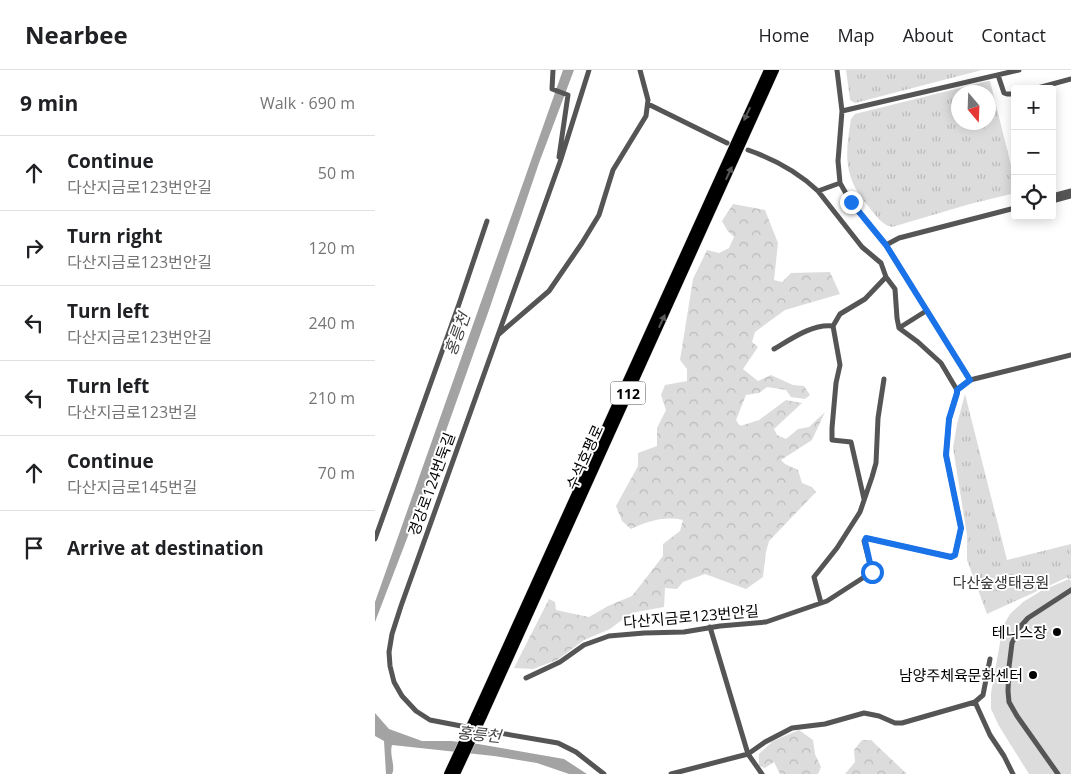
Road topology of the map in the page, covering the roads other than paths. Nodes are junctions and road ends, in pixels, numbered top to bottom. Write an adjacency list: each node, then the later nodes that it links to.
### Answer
1 (553, 70): 16 (street)
2 (589, 70): 16 (street, 경강로124번둑길)
3 (640, 70): 12 (street)
4 (768, 70): 44 (highway, 수석호평로 / 112, one-way to 44)
5 (775, 70): 44 (highway, 수석호평로 / 112, one-way to 5)
6 (837, 70): 13 (street)
7 (1019, 70): 8 (street)
8 (999, 75): 11 (street); 13 (street)
9 (1071, 79): 10 (street)
10 (1049, 85)
11 (1011, 94)
12 (648, 104): 14 (street); 30 (street)
13 (842, 111): 17 (street)
14 (727, 143)
15 (748, 150): 18 (street)
16 (560, 162): 30 (street, 경강로124번둑길)
17 (840, 183): 18 (street); 25 (street)
18 (818, 191): 26 (street)
19 (1071, 191): 20 (street)
20 (1056, 195)
21 (1071, 196): 22 (street)
22 (1056, 200)
23 (1011, 209): 25 (street)
24 (487, 221): 37 (street)
25 (886, 245): 27 (street)
26 (886, 277): 28 (street); 29 (street)
27 (926, 311): 29 (street); 34 (street)
28 (833, 326): 31 (street); 36 (street)
29 (899, 328): 35 (street)
30 (498, 335): 48 (street, 경강로124번둑길)
31 (774, 349)
32 (1071, 355): 34 (street)
33 (884, 379): 36 (street)
34 (970, 380): 35 (street)
35 (957, 390): 39 (street, 다산지금로123번안길)
36 (864, 499): 39 (street)
37 (375, 539)
38 (1071, 590): 52 (street)
39 (821, 603): 40 (street, 다산지금로123번안길)
40 (710, 627): 42 (street, 다산지금로123번안길); 45 (street)
41 (989, 659): 43 (street)
42 (526, 678)
43 (975, 702): 45 (street); 51 (street)
44 (479, 716): 46 (highway, 수석호평로 / 112, bridge); 47 (highway, 수석호평로 / 112, bridge)
45 (748, 754): 49 (street); 50 (street)
46 (448, 774)
47 (456, 774)
48 (604, 774)
49 (671, 774)
50 (762, 774)
51 (1013, 774)
52 (1058, 774)

